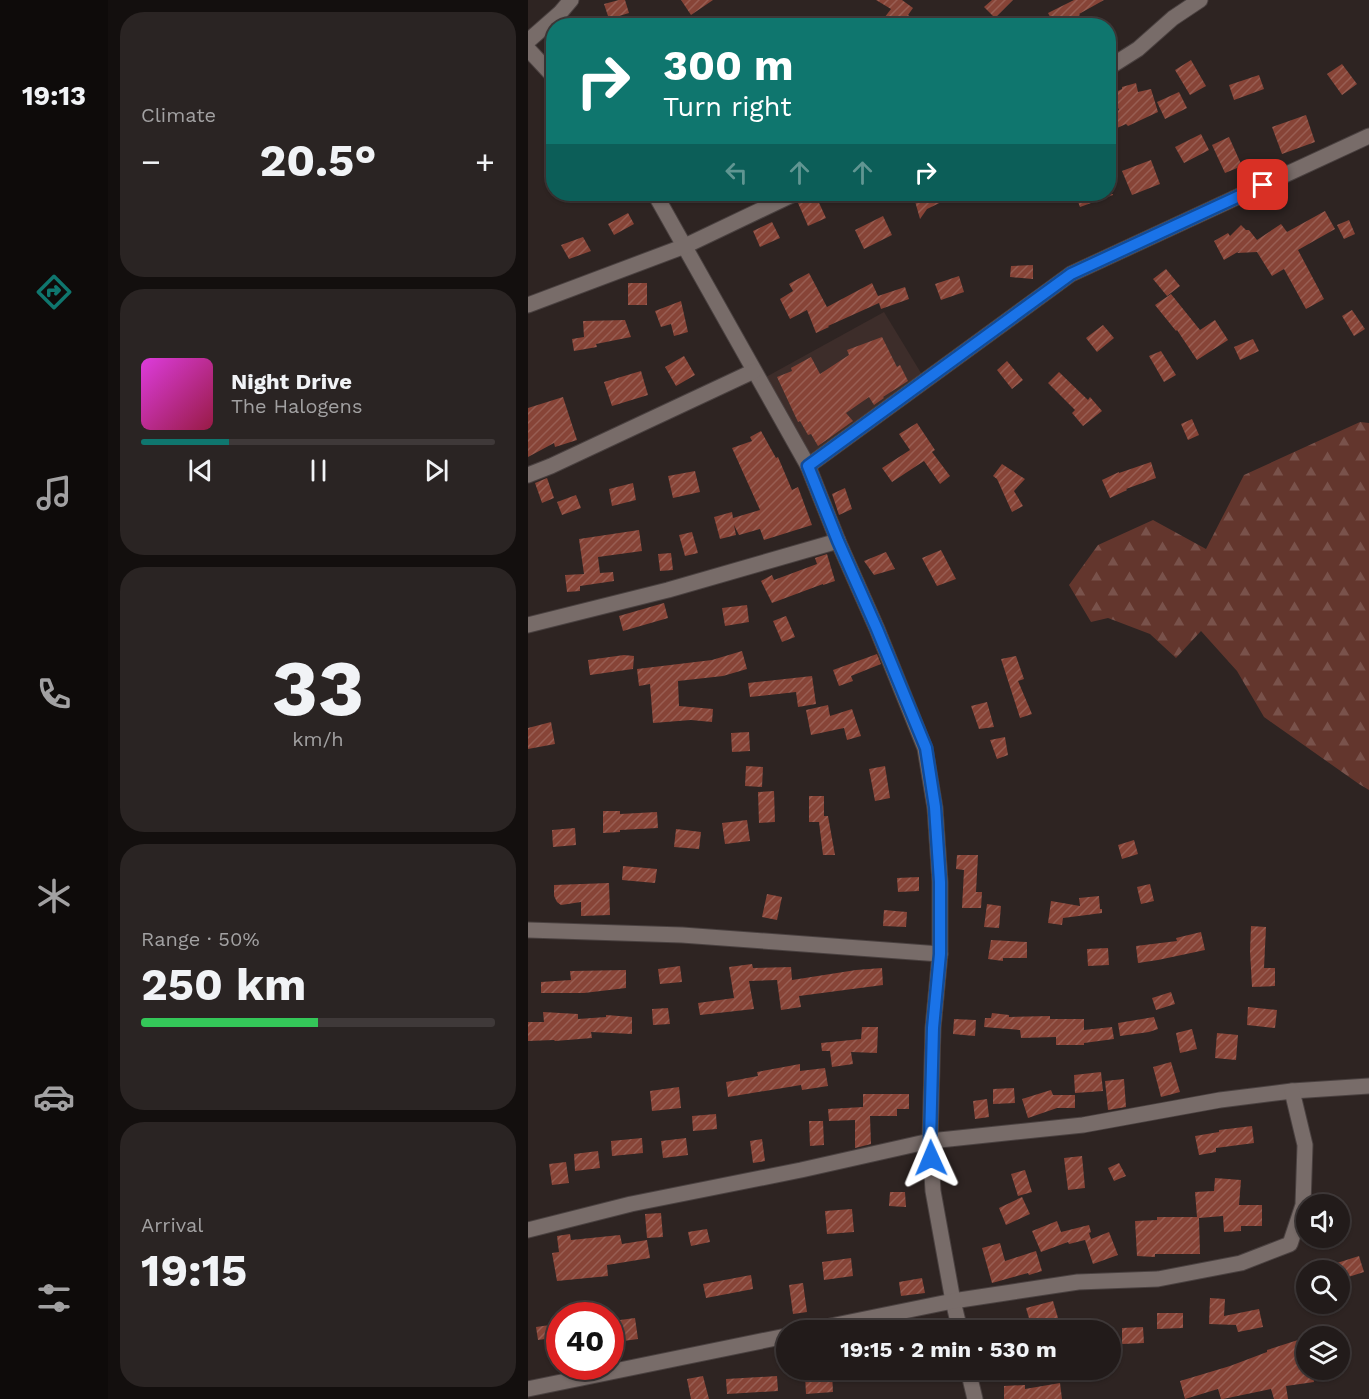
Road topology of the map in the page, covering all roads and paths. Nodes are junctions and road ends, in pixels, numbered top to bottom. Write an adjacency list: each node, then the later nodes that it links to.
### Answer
1 (571, 0): 3 (street)
2 (1200, 0): 7 (street)
3 (554, 18)
4 (546, 25): 5 (street)
5 (528, 41)
6 (528, 49): 8 (street)
7 (1116, 63)
8 (546, 68)
9 (1369, 135): 15 (street)
10 (659, 201): 12 (street)
11 (779, 201): 12 (street)
12 (685, 246): 13 (street); 14 (street)
13 (528, 305)
14 (754, 370): 15 (street); 16 (street)
15 (808, 466): 17 (street)
16 (528, 474)
17 (838, 541): 18 (street); 20 (street)
18 (528, 624)
19 (528, 930): 20 (street)
20 (940, 954): 23 (street)
21 (1369, 1086): 22 (street)
22 (1292, 1091): 23 (street); 25 (street)
23 (930, 1141): 24 (street); 25 (street)
24 (528, 1230)
25 (953, 1301): 26 (street); 27 (street)
26 (860, 1320)
27 (958, 1320)
28 (776, 1338): 30 (street)
29 (970, 1380): 31 (street)
30 (528, 1389)
31 (975, 1399)

